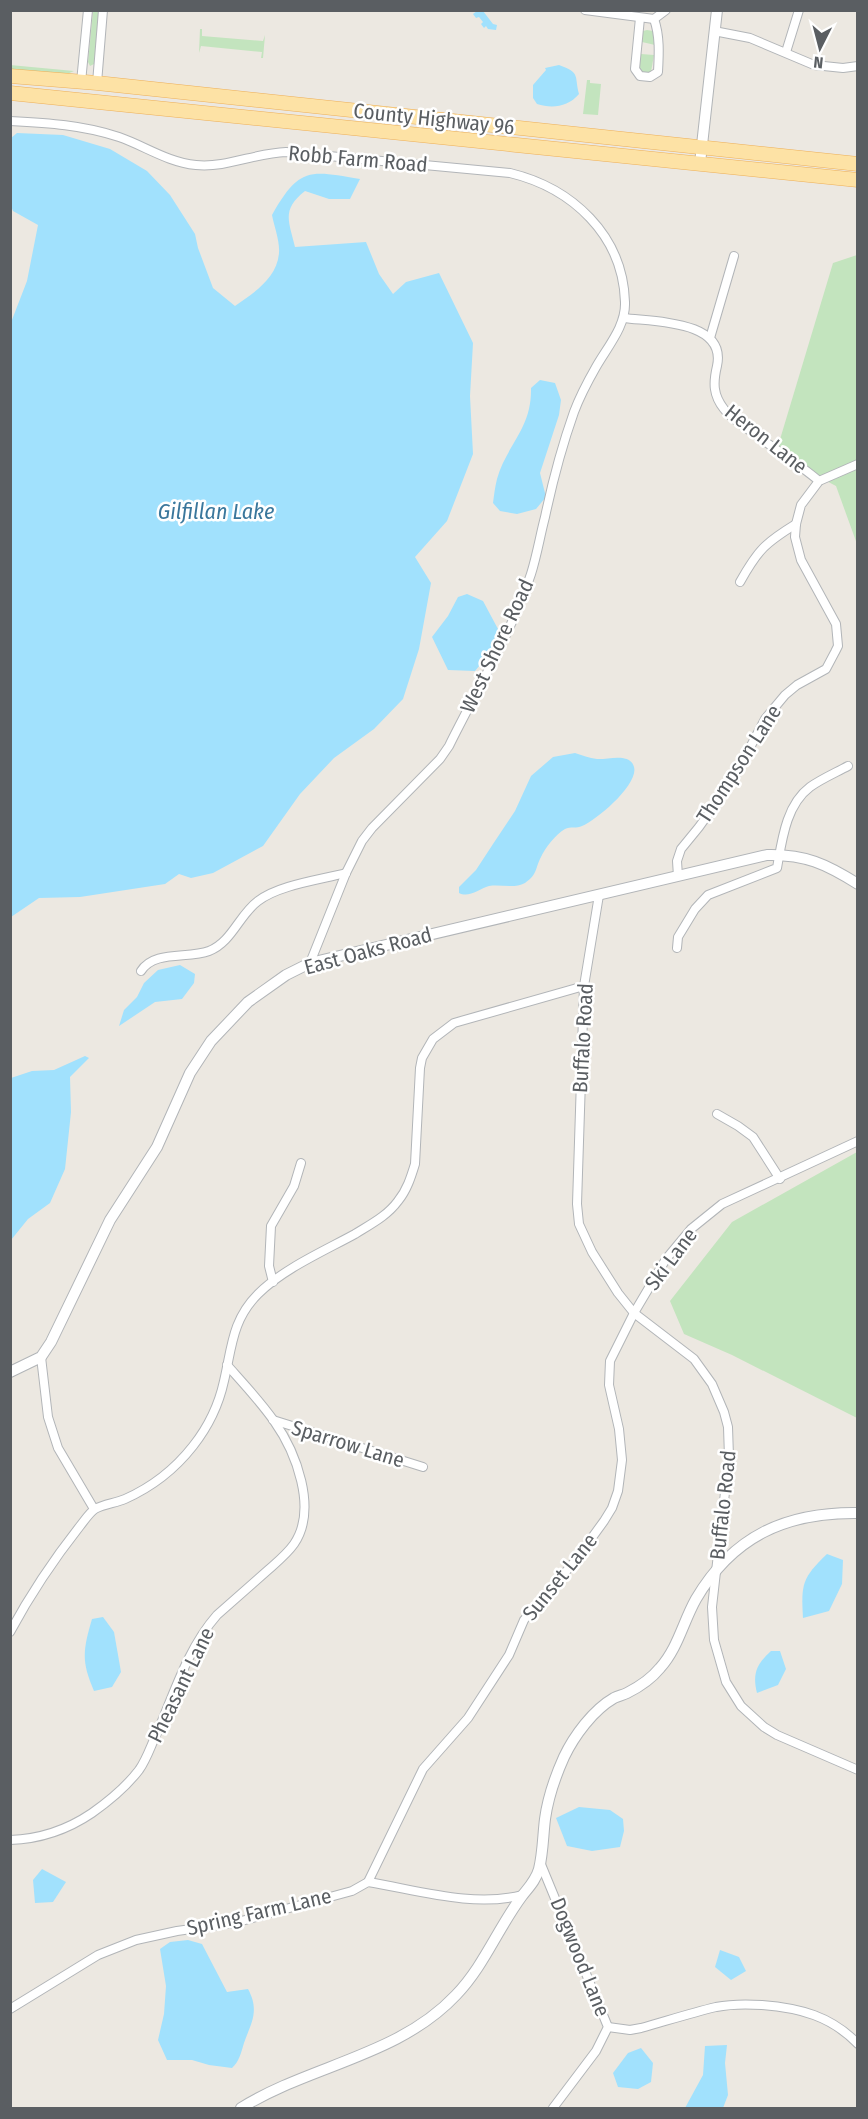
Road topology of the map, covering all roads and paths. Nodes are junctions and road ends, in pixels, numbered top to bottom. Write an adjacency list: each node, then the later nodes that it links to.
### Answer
1 (88, 10): 13 (street)
2 (103, 10): 14 (street)
3 (585, 10): 7 (street)
4 (666, 10): 8 (street)
5 (717, 10): 9 (street)
6 (799, 10): 10 (street)
7 (640, 18): 8 (street); 8 (street)
8 (654, 19)
9 (714, 32): 10 (street); 17 (street)
10 (786, 52): 11 (street)
11 (858, 66)
12 (10, 76): 13 (main road, County Highway 96)
13 (81, 82): 14 (main road, County Highway 96)
14 (98, 83): 17 (main road, County Highway 96)
15 (10, 93): 18 (main road, County Highway 96)
16 (10, 121): 22 (street, Robb Farm Road)
17 (701, 147): 18 (street); 19 (main road, County Highway 96)
18 (700, 163): 20 (main road, County Highway 96)
19 (858, 165)
20 (858, 180)
21 (734, 256): 23 (street, Heron Lane)
22 (624, 318): 23 (street); 30 (street, West Shore Road)
23 (710, 338): 25 (street, Heron Lane)
24 (858, 464): 25 (street, Thompson Lane)
25 (819, 481): 26 (street, Thompson Lane)
26 (796, 524): 27 (street); 31 (street, Thompson Lane)
27 (740, 582)
28 (848, 766): 29 (street)
29 (779, 855): 31 (street, East Oaks Road); 32 (street, East Oaks Road); 34 (street)
30 (346, 873): 35 (street, West Shore Road); 36 (street)
31 (678, 876): 33 (street, East Oaks Road)
32 (858, 884)
33 (599, 895): 35 (street, East Oaks Road); 37 (street, Buffalo Road)
34 (678, 948)
35 (310, 963): 44 (street, East Oaks Road)
36 (141, 971)
37 (584, 986): 42 (street); 43 (street, Buffalo Road)
38 (717, 1114): 41 (street)
39 (858, 1141): 41 (street, Ski Lane)
40 (301, 1163): 42 (street)
41 (780, 1179): 43 (street, Ski Lane)
42 (273, 1282): 45 (street)
43 (634, 1313): 51 (street, Buffalo Road); 56 (street, Sunset Lane)
44 (41, 1357): 46 (street); 49 (street)
45 (227, 1365): 47 (street, Pheasant Lane); 49 (street)
46 (10, 1372)
47 (273, 1420): 48 (street, Sparrow Lane); 54 (street, Pheasant Lane)
48 (423, 1467)
49 (94, 1509): 52 (street)
50 (858, 1514): 51 (street)
51 (716, 1572): 53 (street, Buffalo Road); 55 (street)
52 (10, 1632)
53 (858, 1770)
54 (10, 1840)
55 (540, 1862): 57 (street); 59 (street, Dogwood Lane)
56 (368, 1882): 57 (street); 58 (street, Spring Farm Lane)
57 (522, 1895): 61 (street)
58 (10, 2009)
59 (608, 2026): 60 (street); 62 (street, Dogwood Lane)
60 (858, 2044)
61 (242, 2109)
62 (553, 2109)

